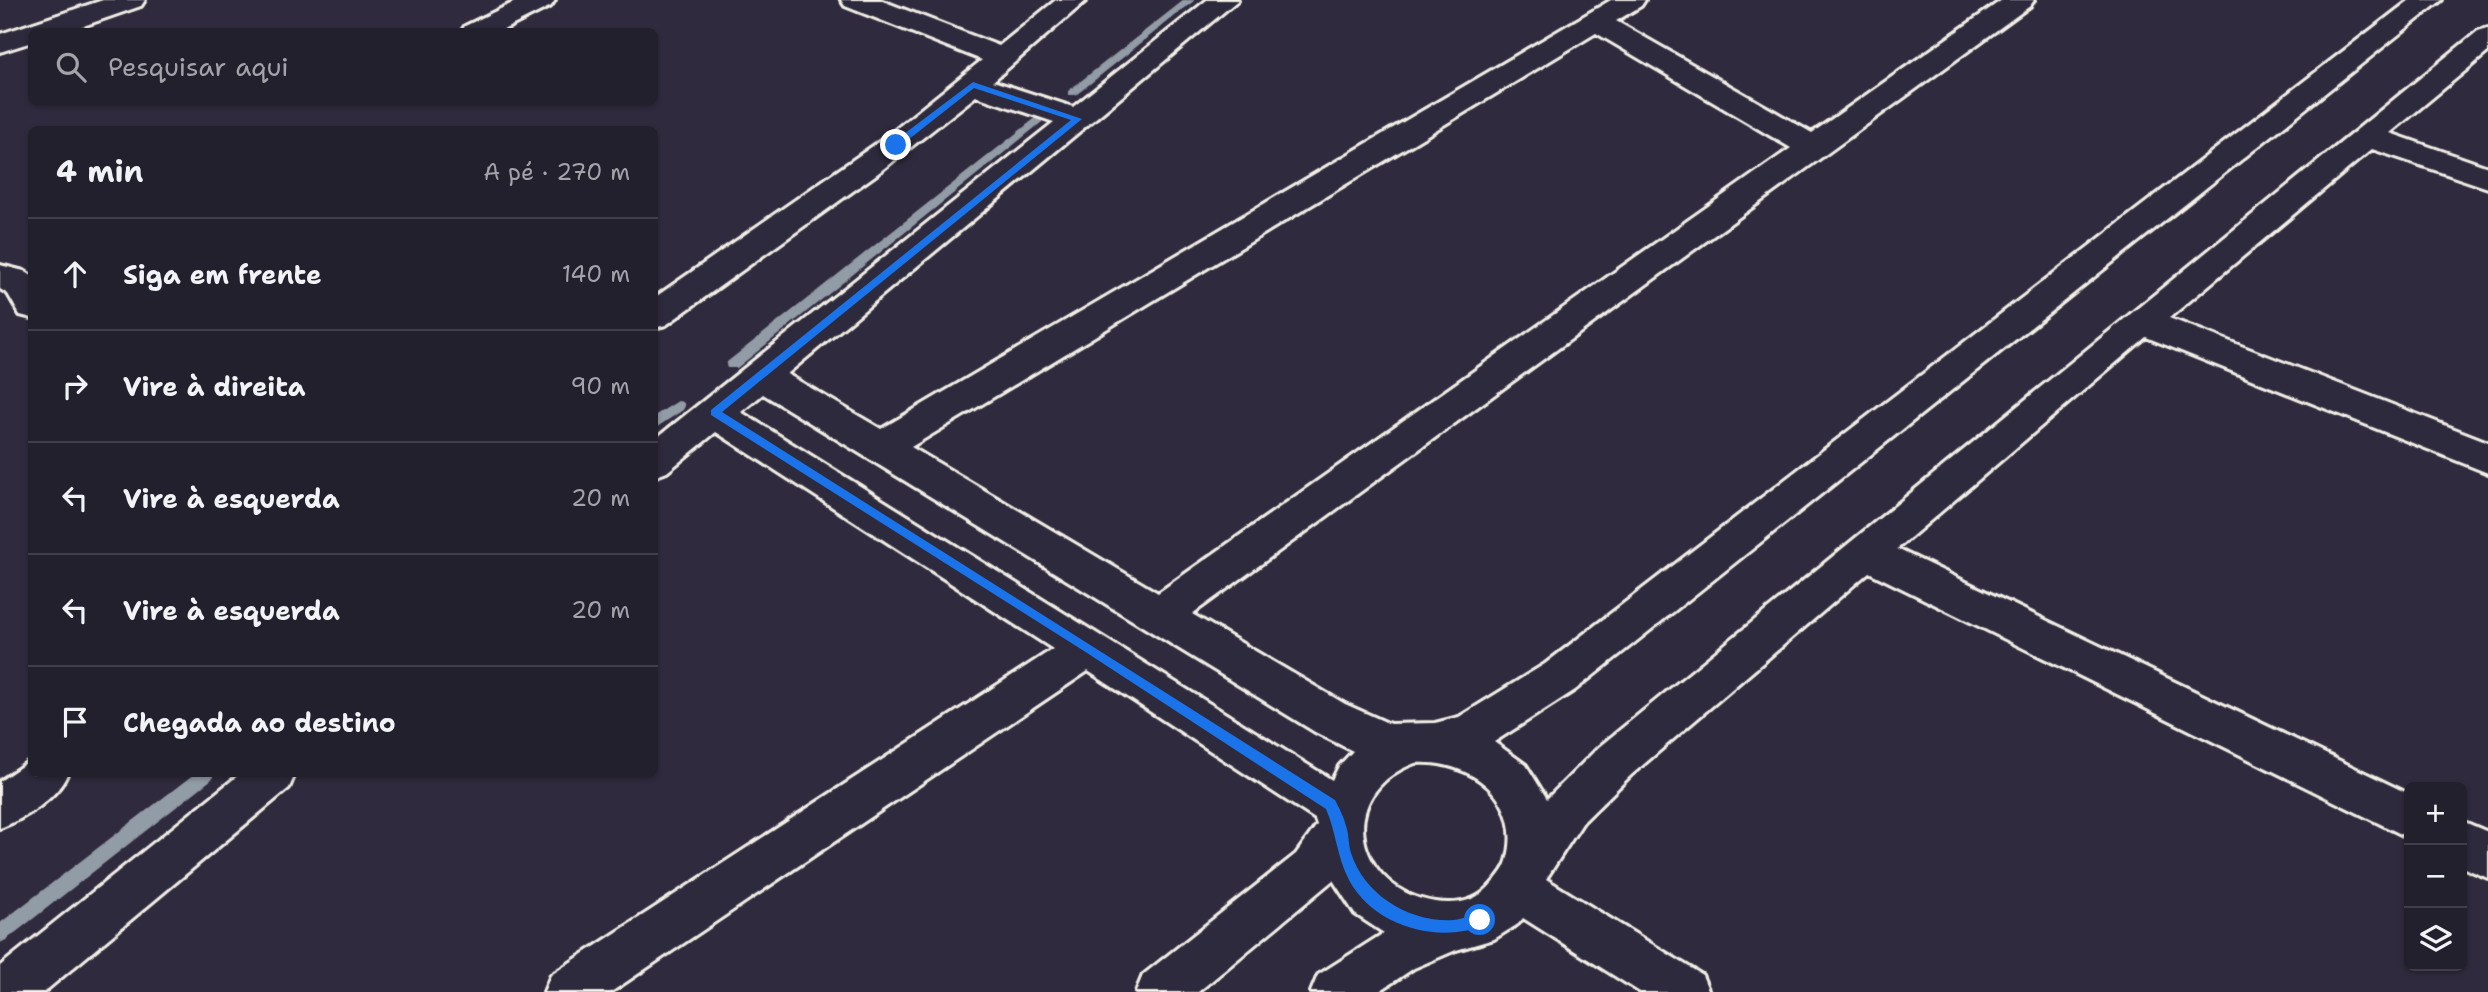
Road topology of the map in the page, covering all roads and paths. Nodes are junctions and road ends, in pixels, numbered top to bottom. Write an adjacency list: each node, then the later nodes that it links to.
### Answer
1 (131, 0): 10 (street)
2 (541, 0): 11 (street)
3 (855, 0): 15 (street)
4 (1073, 0): 15 (street)
5 (1224, 0): 17 (street)
6 (1631, 0): 9 (street)
7 (2020, 0): 19 (street)
8 (2428, 0): 33 (street)
9 (1595, 21): 19 (street); 27 (street)
10 (46, 28)
11 (483, 28)
12 (28, 34): 14 (street)
13 (2488, 37): 18 (street)
14 (0, 43)
15 (1001, 57): 16 (street)
16 (973, 85): 17 (street); 23 (street)
17 (1062, 114): 25 (street)
18 (2366, 136): 20 (street); 24 (street)
19 (1815, 148): 31 (street)
20 (2488, 177)
21 (0, 277): 22 (street)
22 (28, 298)
23 (658, 313)
24 (2142, 321): 29 (street); 30 (street)
25 (761, 375): 26 (street); 27 (street)
26 (714, 412): 28 (street); 32 (street)
27 (881, 447): 31 (street)
28 (658, 458)
29 (2488, 458)
30 (1865, 552): 37 (street); 41 (street)
31 (1160, 614): 33 (street)
32 (1088, 648): 38 (street); 44 (street)
33 (1422, 744): 38 (street); 41 (street)
34 (41, 777): 36 (street)
35 (269, 777): 43 (street)
36 (0, 807)
37 (2404, 815)
38 (1340, 826): 42 (street); 45 (street)
39 (2466, 845): 40 (street)
40 (2488, 856)
41 (1526, 874): 42 (street); 47 (street)
42 (1454, 927): 46 (street)
43 (6, 992)
44 (568, 992)
45 (1160, 992)
46 (1335, 992)
47 (1685, 992)

